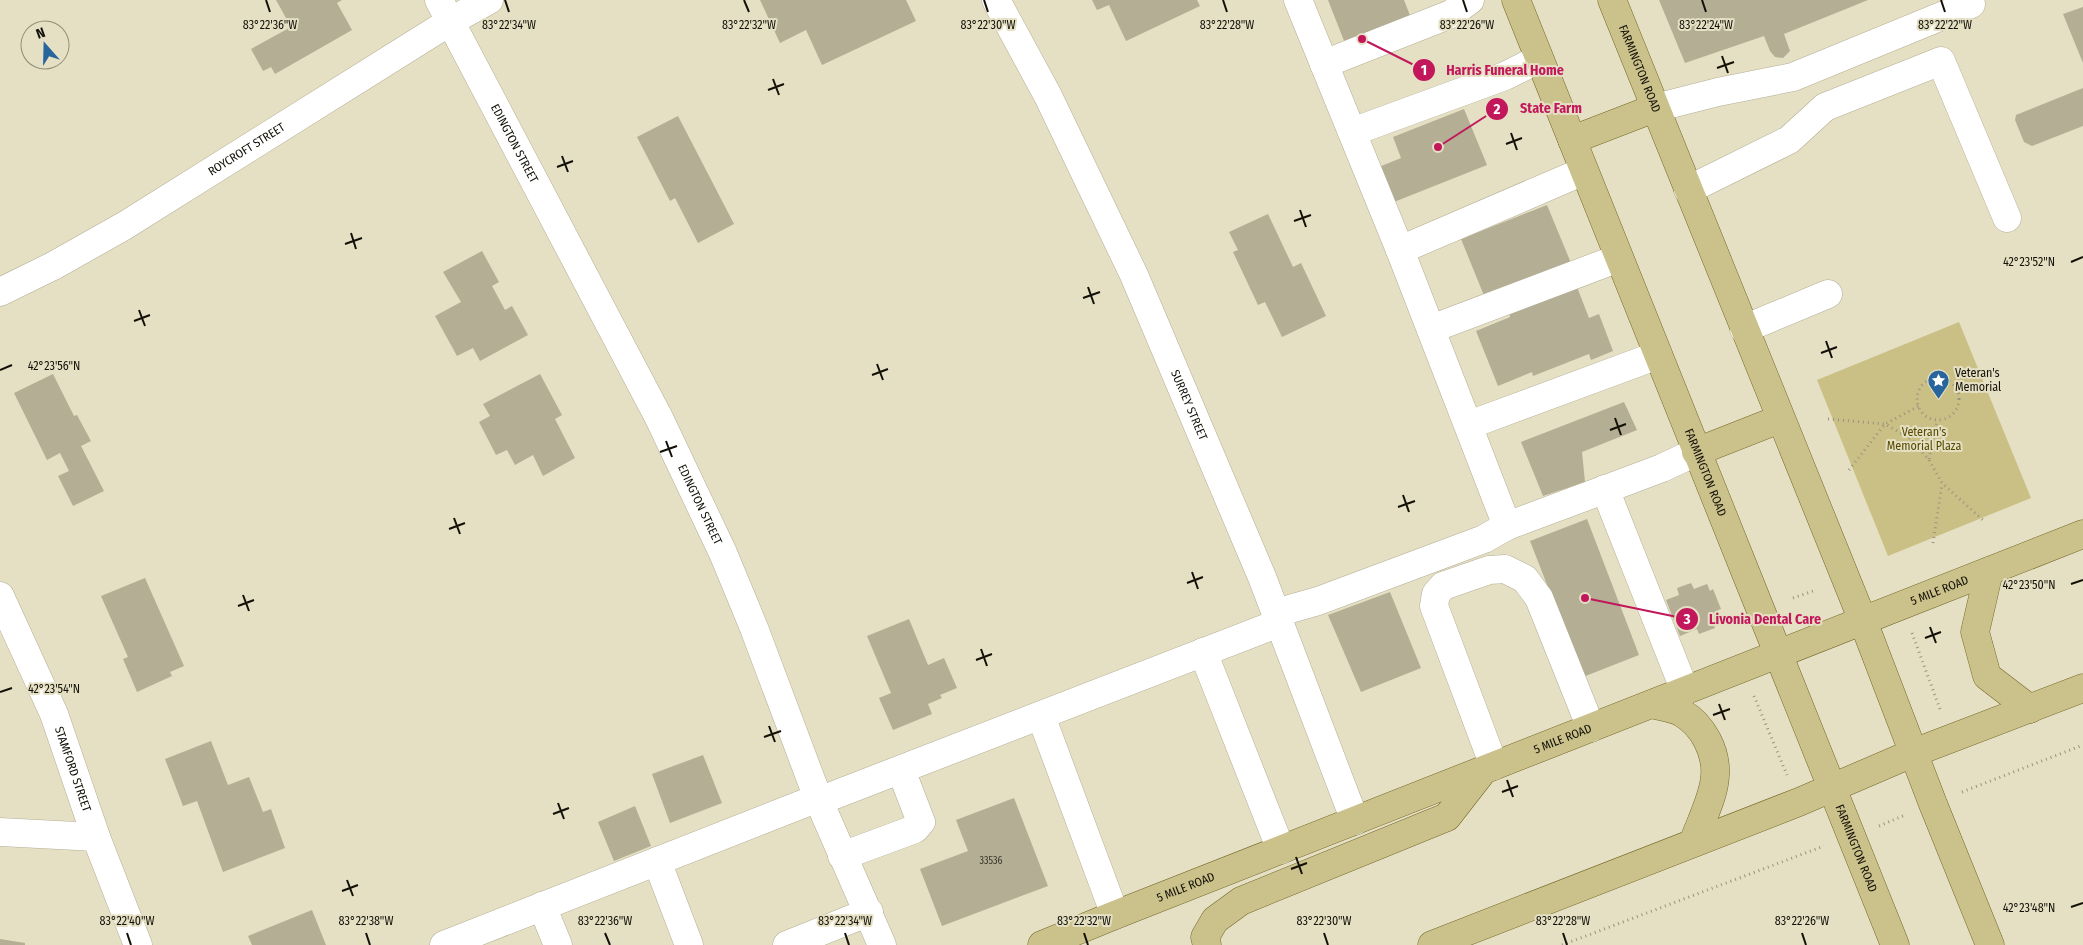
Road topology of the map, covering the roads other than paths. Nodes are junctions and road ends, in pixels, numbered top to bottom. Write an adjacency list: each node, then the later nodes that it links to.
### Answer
1 (490, 0): 8 (street, ROYCROFT STREET)
2 (996, 0): 32 (street, SURREY STREET)
3 (1298, 0): 10 (street)
4 (1470, 0): 10 (street)
5 (1516, 0): 9 (main road, FARMINGTON ROAD)
6 (1612, 0): 11 (main road, FARMINGTON ROAD)
7 (1969, 0): 11 (street)
8 (445, 10): 19 (street, ROYCROFT STREET); 46 (street, EDINGTON STREET)
9 (1539, 59): 12 (street); 13 (main road, FARMINGTON ROAD)
10 (1324, 64): 12 (street)
11 (1655, 108): 13 (main road); 15 (main road, FARMINGTON ROAD)
12 (1352, 132): 17 (street)
13 (1572, 140): 14 (main road, FARMINGTON ROAD)
14 (1584, 171): 17 (street); 18 (main road, FARMINGTON ROAD)
15 (1688, 190): 16 (street); 22 (main road, FARMINGTON ROAD)
16 (2007, 218)
17 (1400, 250): 21 (street)
18 (1619, 258): 21 (street); 23 (main road, FARMINGTON ROAD)
19 (0, 292)
20 (1828, 294): 22 (street)
21 (1430, 329): 25 (street)
22 (1744, 329): 24 (main road, FARMINGTON ROAD)
23 (1658, 355): 25 (street); 26 (main road, FARMINGTON ROAD)
24 (1780, 419): 26 (main road); 33 (main road, FARMINGTON ROAD)
25 (1469, 425): 28 (street)
26 (1696, 452): 27 (street); 35 (main road, FARMINGTON ROAD)
27 (1605, 489): 28 (street); 37 (street)
28 (1507, 526): 32 (street)
29 (2083, 534): 30 (main road, 5 MILE ROAD)
30 (1989, 571): 33 (main road, 5 MILE ROAD); 39 (main road)
31 (0, 596): 49 (street, STAMFORD STREET)
32 (1278, 618): 34 (street); 47 (street, SURREY STREET)
33 (1863, 621): 35 (main road, 5 MILE ROAD); 42 (main road, FARMINGTON ROAD)
34 (1203, 652): 40 (street); 51 (street)
35 (1777, 655): 37 (main road, 5 MILE ROAD); 45 (main road, FARMINGTON ROAD)
36 (2083, 688): 39 (main road)
37 (1685, 691): 38 (main road, 5 MILE ROAD)
38 (1652, 704): 41 (main road, 5 MILE ROAD); 50 (main road)
39 (2030, 709): 42 (main road)
40 (1040, 716): 44 (street); 56 (street)
41 (1591, 728): 43 (main road, 5 MILE ROAD); 43 (street)
42 (1913, 753): 45 (main road); 67 (main road, FARMINGTON ROAD)
43 (1488, 769): 47 (main road, 5 MILE ROAD); 64 (main road)
44 (900, 770): 46 (street); 52 (street)
45 (1832, 788): 50 (main road); 66 (main road, FARMINGTON ROAD)
46 (819, 800): 52 (street, EDINGTON STREET); 53 (street)
47 (1355, 821): 51 (main road, 5 MILE ROAD)
48 (0, 832): 49 (street)
49 (96, 837): 57 (street, STAMFORD STREET)
50 (1693, 843): 65 (main road)
51 (1281, 850): 56 (main road, 5 MILE ROAD)
52 (842, 856): 55 (street, EDINGTON STREET)
53 (657, 861): 54 (street); 60 (street)
54 (542, 906): 58 (street); 59 (street)
55 (869, 912): 61 (street); 62 (street, EDINGTON STREET)
56 (1115, 915): 63 (main road, 5 MILE ROAD)
57 (138, 945)
58 (444, 945)
59 (558, 945)
60 (689, 945)
61 (787, 945)
62 (882, 945)
63 (1042, 945)
64 (1206, 945)
65 (1432, 945)
66 (1894, 945)
67 (1990, 945)

